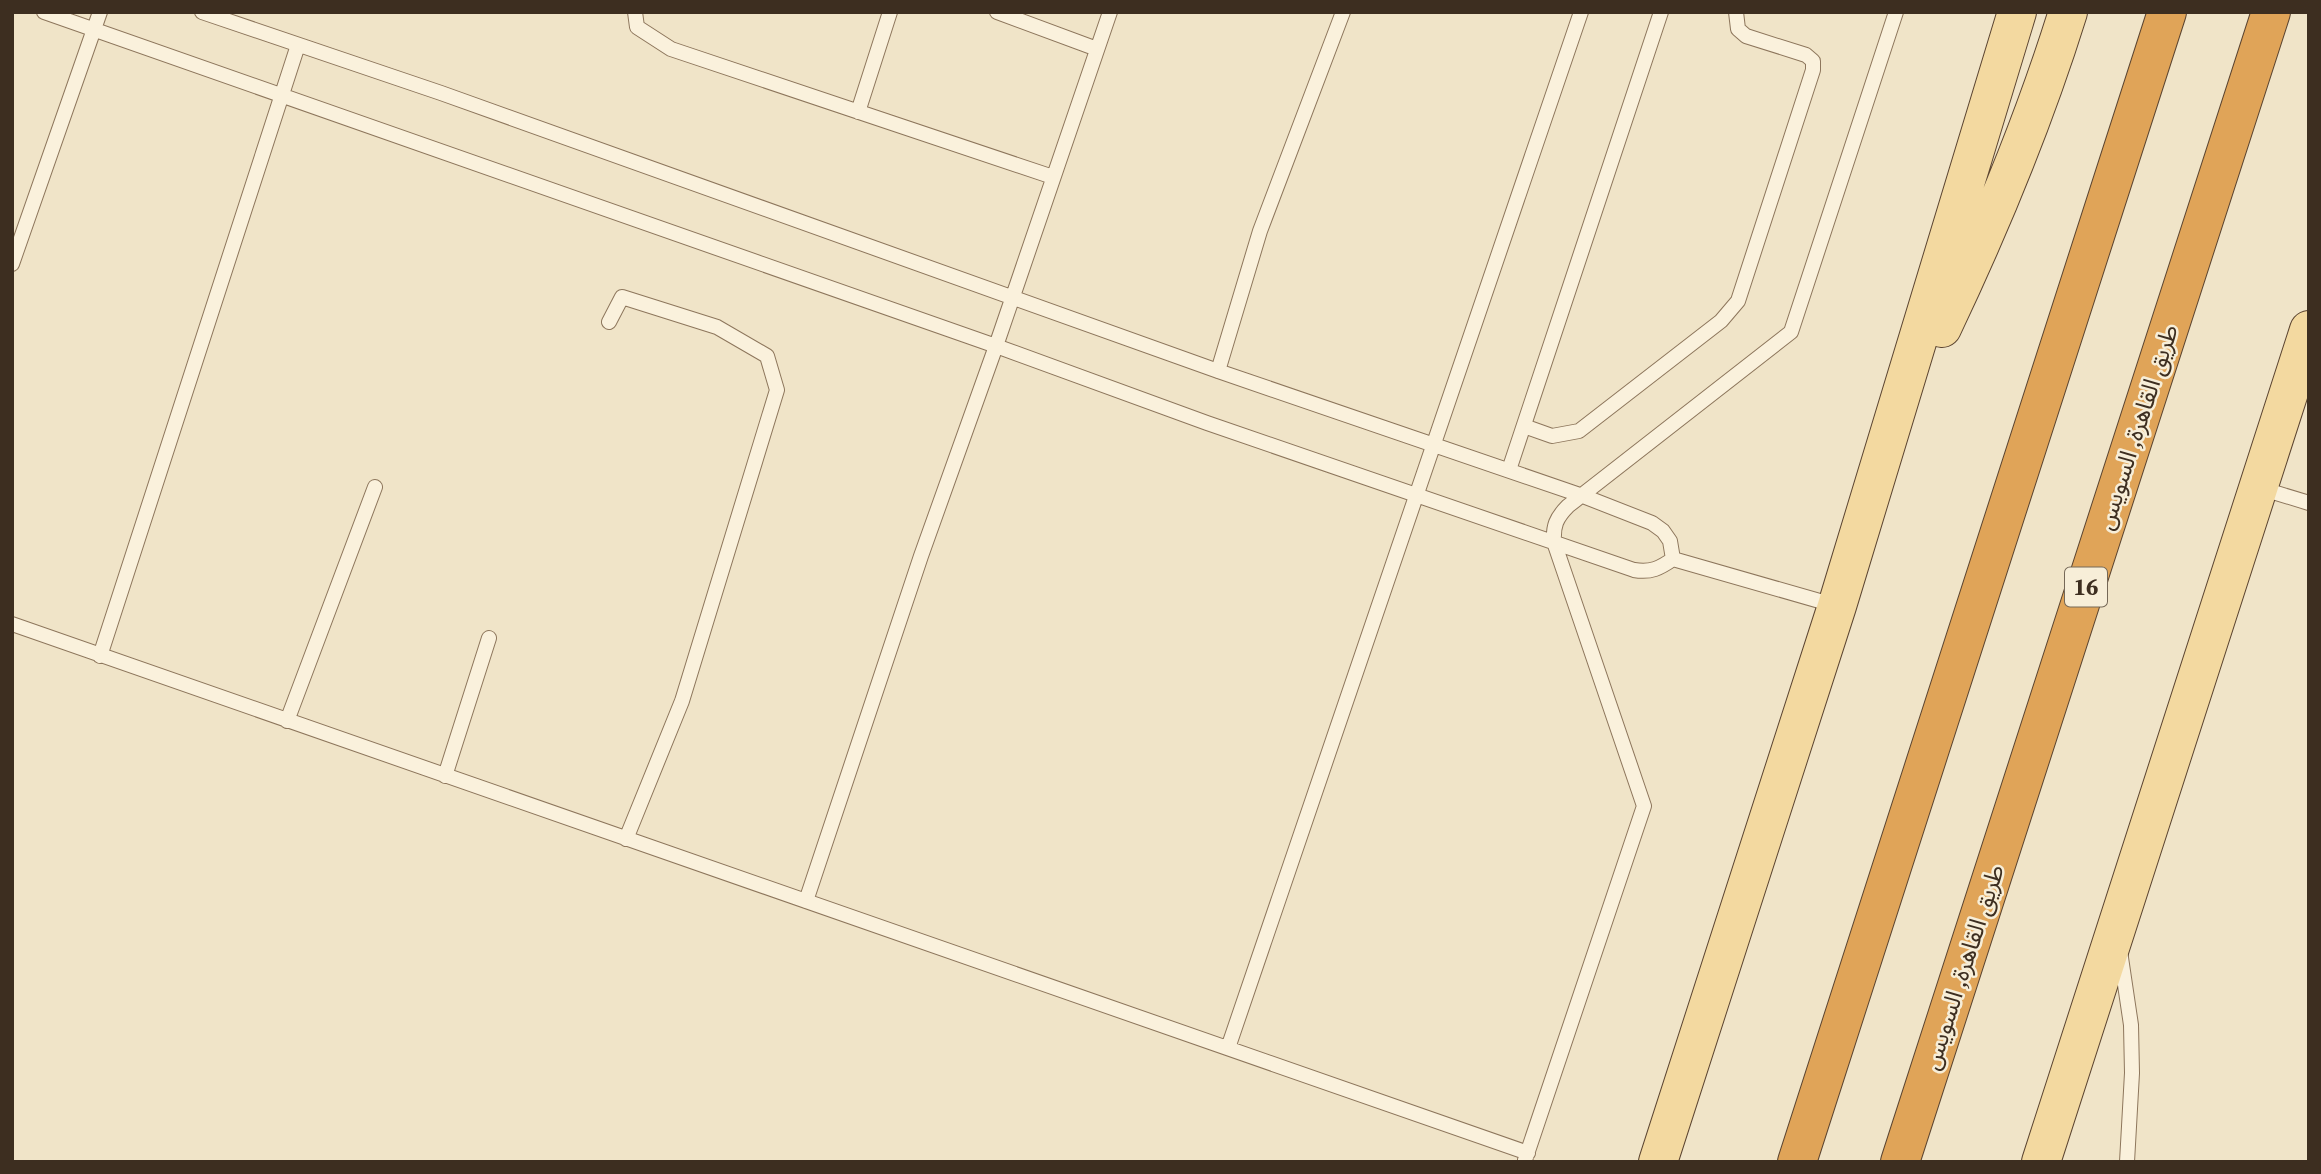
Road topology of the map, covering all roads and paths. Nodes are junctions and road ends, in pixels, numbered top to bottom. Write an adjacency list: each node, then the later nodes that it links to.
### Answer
1 (44, 12): 17 (lane)
2 (100, 12): 17 (lane)
3 (202, 12): 18 (lane)
4 (635, 12): 21 (lane)
5 (890, 12): 21 (lane)
6 (998, 12): 19 (lane)
7 (1111, 12): 19 (lane)
8 (1343, 12): 28 (lane)
9 (1581, 12): 31 (lane)
10 (1661, 12): 30 (lane)
11 (1736, 12): 30 (lane)
12 (1896, 12): 36 (lane)
13 (2017, 12): 29 (main road)
14 (2068, 12): 29 (main road)
15 (2167, 12): 52 (highway)
16 (2271, 12): 53 (highway, طريق القاهرة, السويس / 16)
17 (93, 29): 20 (lane); 23 (lane)
18 (298, 45): 20 (lane); 24 (lane)
19 (1097, 49): 22 (lane)
20 (281, 95): 27 (lane); 43 (lane)
21 (858, 112): 22 (lane)
22 (1053, 177): 24 (lane)
23 (12, 264)
24 (1011, 298): 27 (lane); 28 (lane)
25 (609, 322): 46 (lane)
26 (2309, 330): 34 (main road)
27 (996, 346): 35 (lane); 47 (lane)
28 (1218, 371): 31 (lane)
29 (1896, 415): 40 (main road)
30 (1524, 426): 32 (lane)
31 (1434, 445): 32 (lane); 35 (lane)
32 (1509, 470): 36 (lane)
33 (375, 487): 44 (lane)
34 (2258, 487): 37 (lane); 48 (main road)
35 (1415, 494): 38 (lane); 49 (lane)
36 (1583, 496): 38 (lane); 39 (lane)
37 (2309, 503)
38 (1554, 542): 39 (lane); 50 (lane)
39 (1673, 559): 40 (lane)
40 (1838, 606): 51 (main road)
41 (12, 624): 43 (lane)
42 (489, 638): 45 (lane)
43 (100, 656): 44 (lane)
44 (287, 721): 45 (lane)
45 (445, 776): 46 (lane)
46 (626, 839): 47 (lane)
47 (806, 901): 49 (lane)
48 (2116, 929): 54 (main road); 55 (lane)
49 (1228, 1048): 50 (lane)
50 (1526, 1157)
51 (1658, 1162)
52 (1797, 1162)
53 (1900, 1162)
54 (2041, 1162)
55 (2127, 1162)

